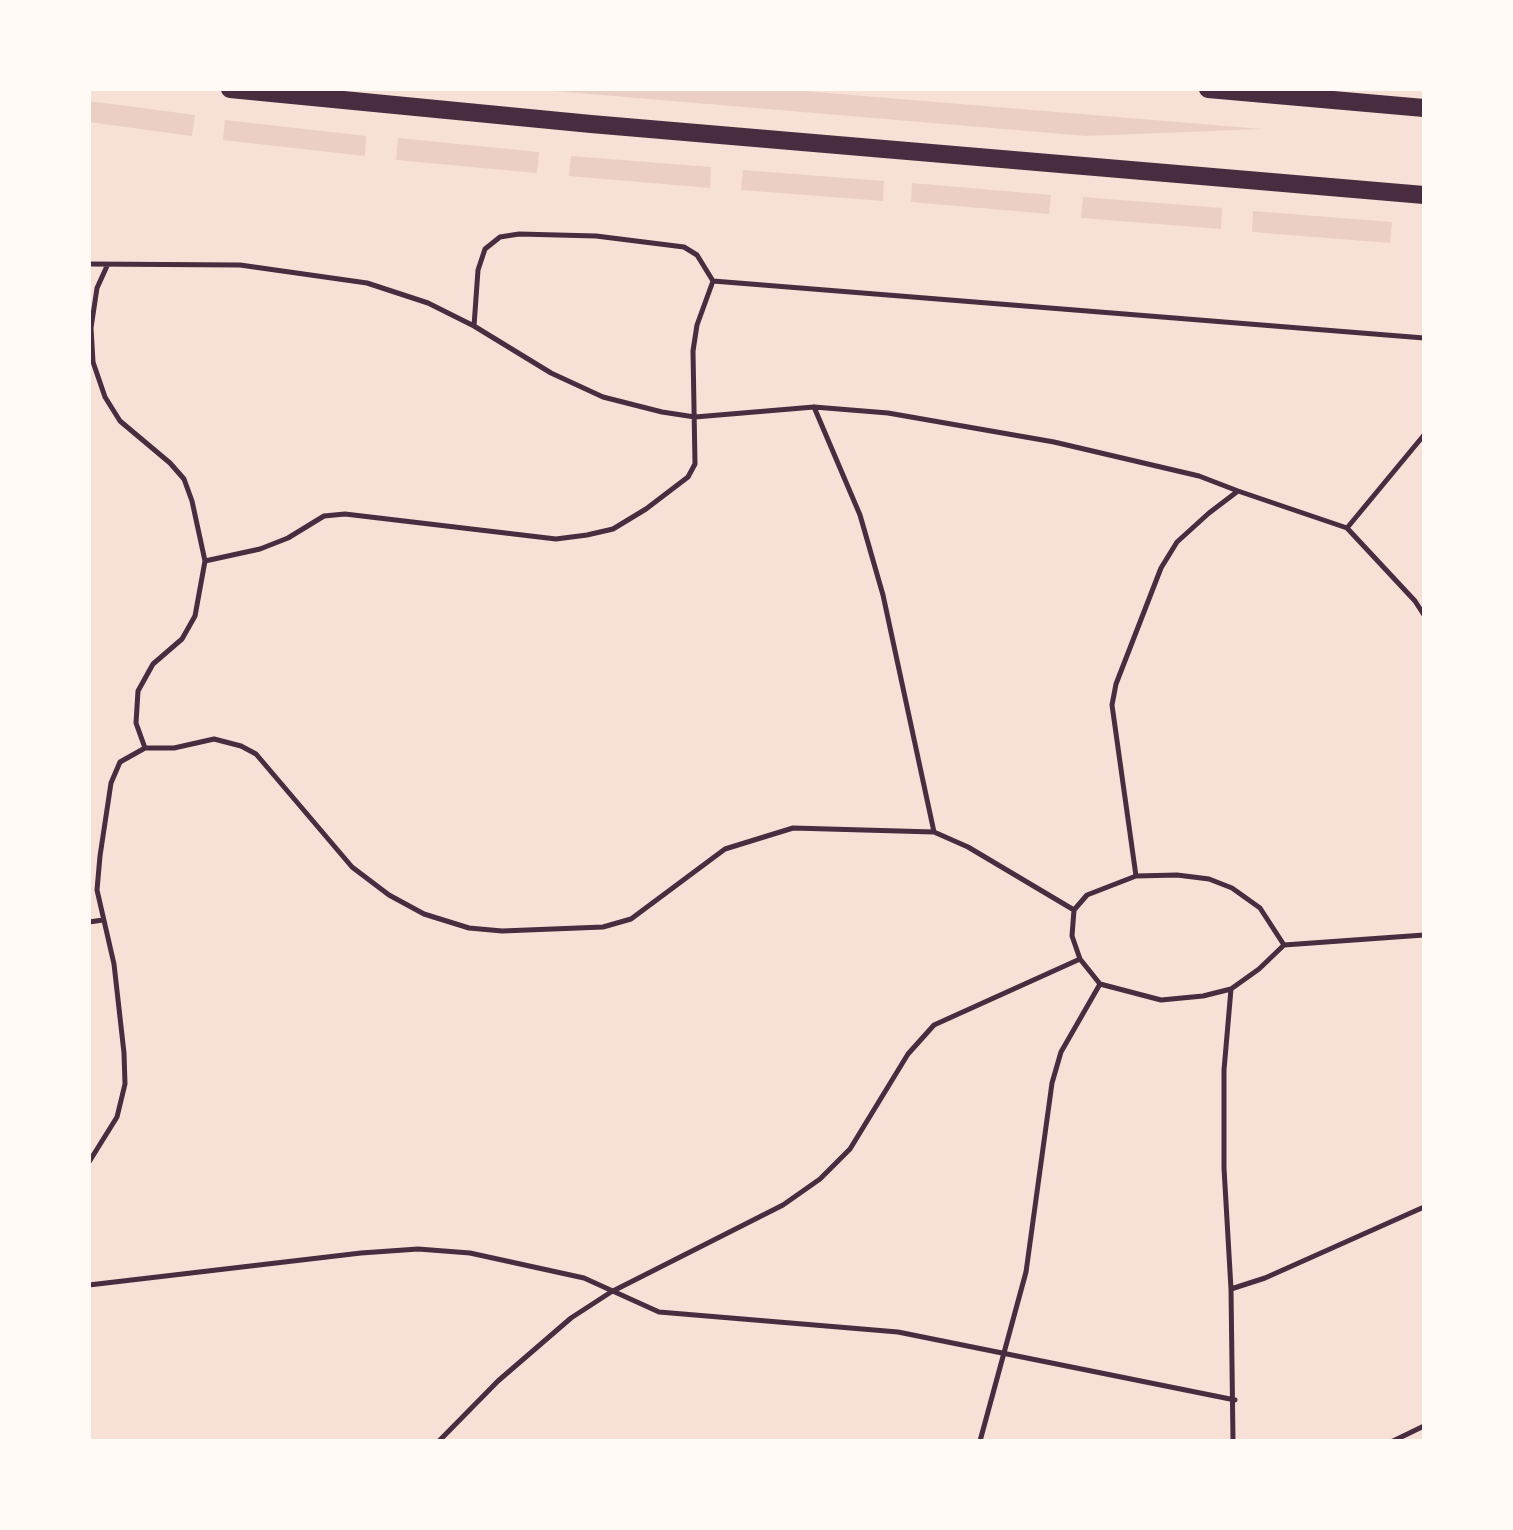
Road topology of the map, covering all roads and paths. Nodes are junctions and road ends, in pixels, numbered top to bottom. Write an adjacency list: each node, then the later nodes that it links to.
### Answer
1 (229, 89): 4 (main road)
2 (1208, 89): 3 (main road)
3 (1424, 108)
4 (1424, 195)
5 (89, 264): 6 (lane)
6 (107, 266): 8 (lane); 15 (lane)
7 (713, 281): 8 (lane); 9 (lane); 11 (lane)
8 (474, 326): 11 (lane)
9 (1424, 338)
10 (814, 407): 11 (lane); 13 (lane); 18 (lane)
11 (695, 416): 15 (lane)
12 (1424, 435): 14 (lane)
13 (1238, 491): 14 (lane); 19 (lane)
14 (1347, 528): 16 (lane)
15 (205, 561): 17 (lane)
16 (1424, 615)
17 (145, 748): 18 (lane); 21 (lane)
18 (934, 832): 20 (lane)
19 (1136, 876): 20 (lane); 24 (lane)
20 (1074, 910): 25 (lane)
21 (103, 920): 22 (lane); 28 (lane)
22 (89, 922)
23 (1424, 935): 24 (lane)
24 (1284, 945): 27 (lane)
25 (1080, 959): 26 (lane); 32 (lane)
26 (1100, 984): 27 (lane); 33 (lane)
27 (1231, 989): 31 (lane)
28 (89, 1162)
29 (1424, 1207): 31 (lane)
30 (89, 1286): 32 (lane)
31 (1231, 1289): 34 (lane)
32 (611, 1292): 33 (lane); 36 (lane)
33 (1006, 1352): 34 (lane); 37 (lane)
34 (1235, 1400): 38 (lane)
35 (1424, 1426): 39 (lane)
36 (439, 1441)
37 (980, 1441)
38 (1233, 1441)
39 (1393, 1441)

